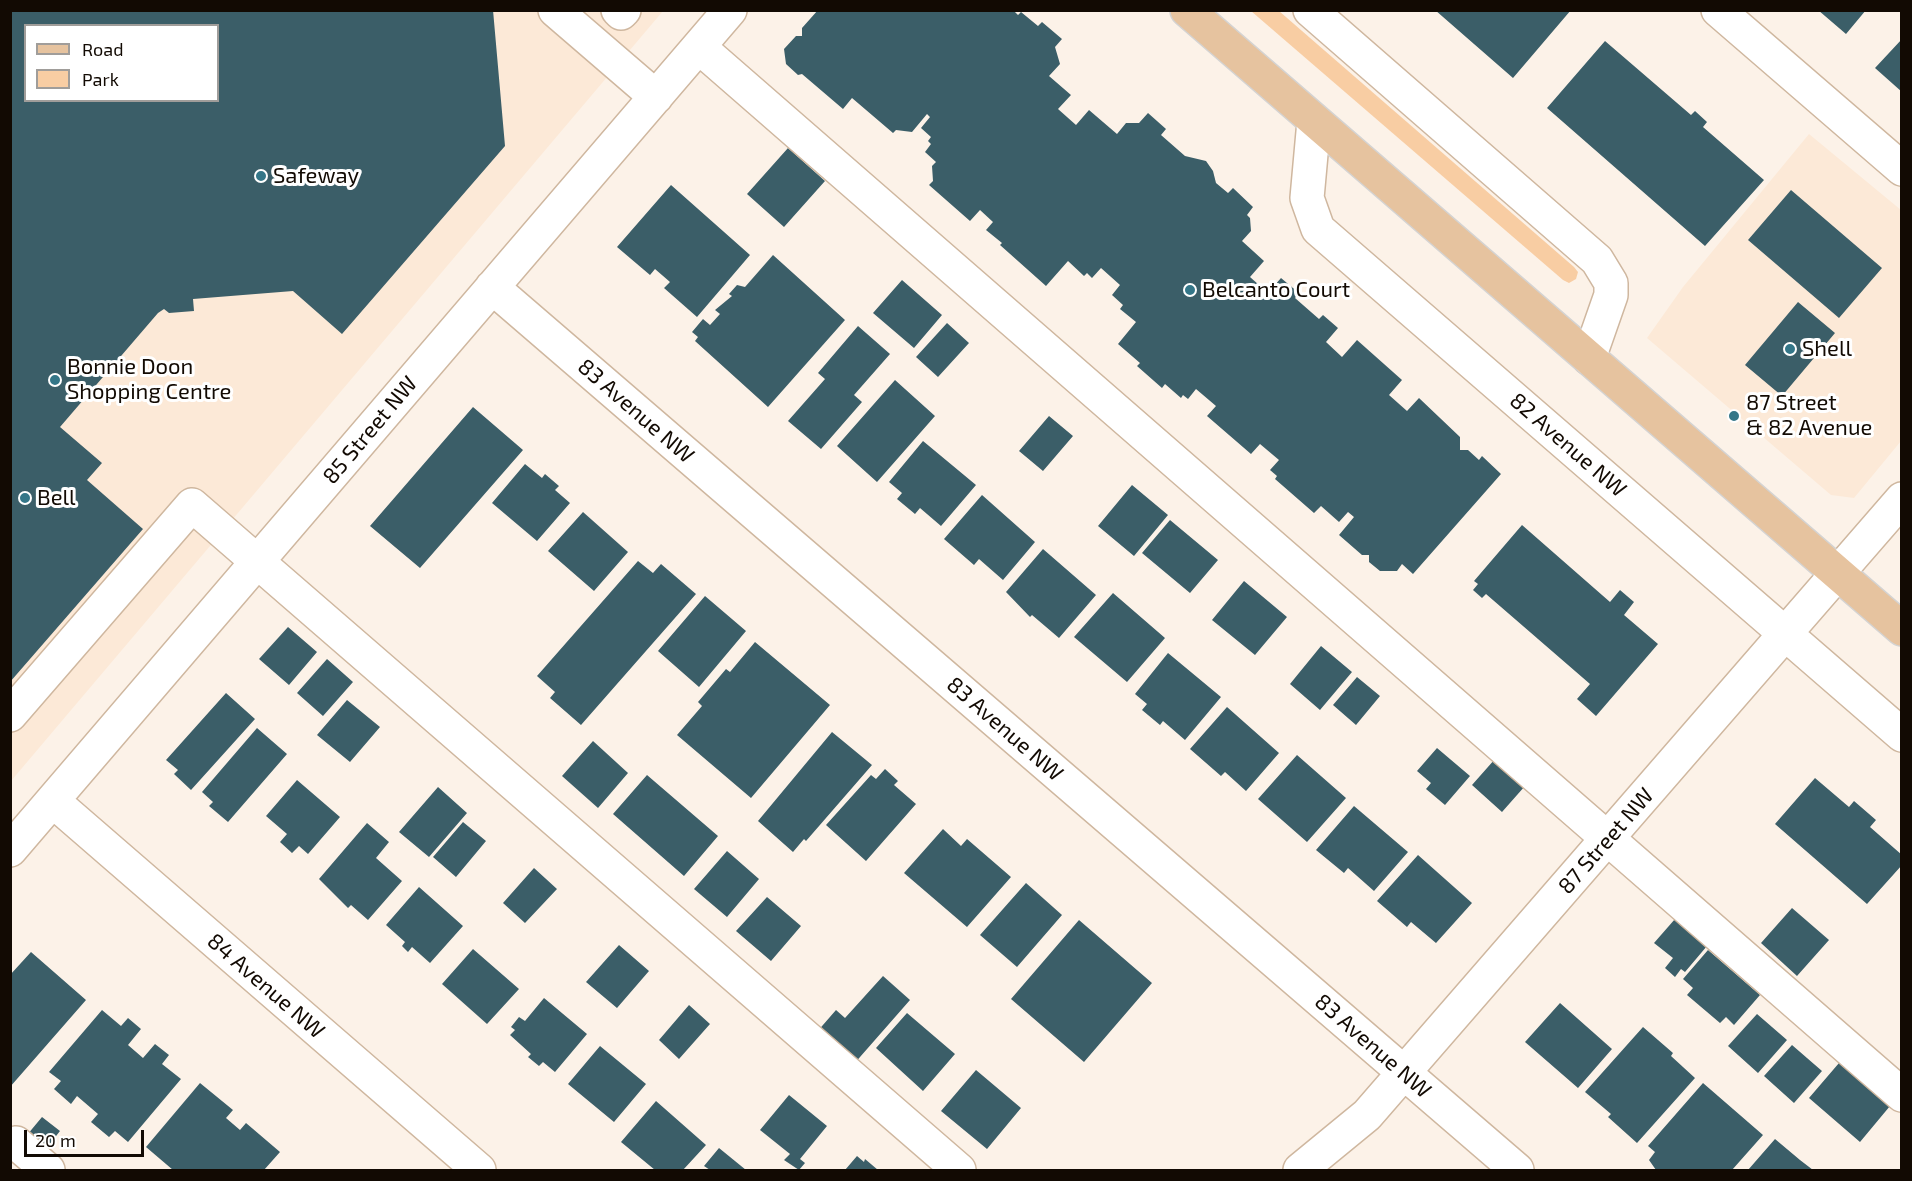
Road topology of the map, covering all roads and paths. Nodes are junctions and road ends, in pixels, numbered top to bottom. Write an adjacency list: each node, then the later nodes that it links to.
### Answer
1 (555, 10): 9 (street)
2 (618, 10): 3 (street)
3 (624, 10)
4 (730, 10): 8 (street, 85 Street NW)
5 (1187, 10): 10 (main road)
6 (1310, 10): 13 (street)
7 (1718, 10): 11 (street)
8 (699, 47): 9 (street, 85 Street NW); 22 (street)
9 (656, 97): 12 (street, 85 Street NW)
10 (1314, 121): 13 (main road); 18 (street, 82 Avenue NW)
11 (1902, 169)
12 (492, 287): 15 (street, 85 Street NW); 24 (street, 83 Avenue NW)
13 (1589, 358): 16 (main road)
14 (1902, 500): 16 (street, 87 Street NW)
15 (257, 563): 19 (street); 21 (street, 85 Street NW); 29 (street)
16 (1838, 573): 17 (main road); 18 (street, 87 Street NW)
17 (1902, 629)
18 (1786, 634): 20 (street, 82 Avenue NW); 22 (street, 87 Street NW)
19 (10, 715)
20 (1902, 735)
21 (53, 801): 23 (street, 85 Street NW); 28 (street, 84 Avenue NW)
22 (1607, 839): 24 (street, 87 Street NW); 25 (street)
23 (10, 850)
24 (1404, 1072): 30 (street, 87 Street NW); 31 (street, 83 Avenue NW)
25 (1902, 1095)
26 (16, 1143): 27 (street)
27 (48, 1170)
28 (479, 1170)
29 (959, 1170)
30 (1300, 1170)
31 (1517, 1170)

